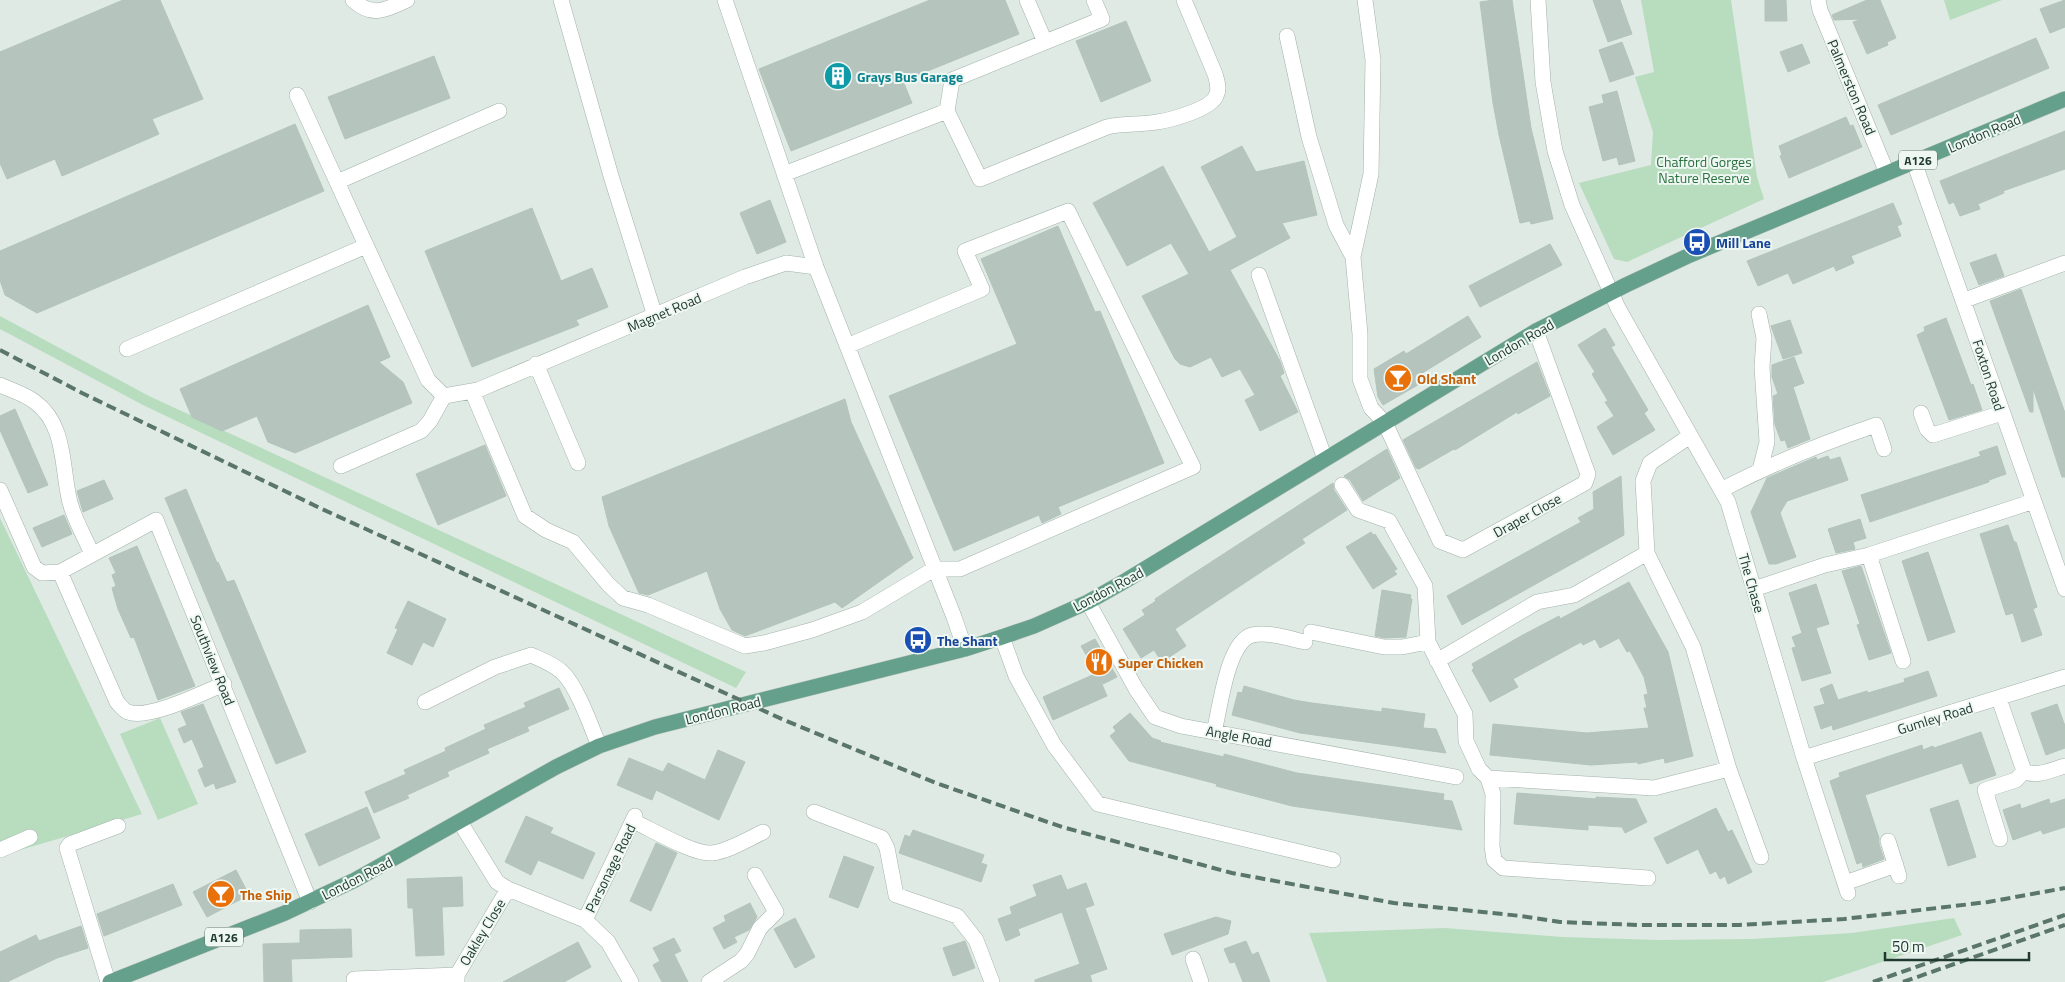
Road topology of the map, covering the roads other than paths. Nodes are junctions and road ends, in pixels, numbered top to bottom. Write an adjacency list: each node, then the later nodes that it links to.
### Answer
1 (353, 0): 2 (street)
2 (407, 0)
3 (561, 0): 29 (street)
4 (725, 0): 19 (street)
5 (1027, 0): 12 (street)
6 (1094, 0): 12 (street)
7 (1184, 0): 16 (street)
8 (1365, 0): 22 (street)
9 (1538, 0): 26 (street)
10 (1818, 0): 18 (street, Palmerston Road)
11 (1287, 36): 22 (street)
12 (1045, 42): 16 (street)
13 (297, 96): 20 (street)
14 (2065, 99): 17 (main road, London Road / A126)
15 (499, 111): 20 (street)
16 (947, 111): 19 (street)
17 (1914, 162): 18 (main road, London Road / A126); 27 (street, Foxton Road)
18 (1888, 173): 26 (main road, London Road / A126)
19 (784, 174): 24 (street)
20 (337, 182): 21 (street)
21 (366, 246): 32 (street); 36 (street)
22 (1352, 257): 39 (street)
23 (2065, 262): 27 (street)
24 (816, 266): 29 (street, Magnet Road); 31 (street)
25 (1258, 275): 42 (street)
26 (1611, 293): 30 (main road, London Road / A126); 40 (street, The Chase)
27 (1964, 300): 38 (street, Foxton Road)
28 (1759, 314): 45 (street)
29 (655, 316): 33 (street, Magnet Road)
30 (1536, 331): 39 (main road, London Road / A126); 39 (street, Draper Close)
31 (847, 346): 53 (street); 53 (street)
32 (127, 349)
33 (536, 364): 35 (street, Magnet Road); 43 (street)
34 (0, 385): 51 (street)
35 (472, 391): 36 (street, Magnet Road); 53 (street)
36 (444, 396): 44 (street)
37 (1921, 413): 38 (street)
38 (2002, 413): 49 (street, Foxton Road)
39 (1385, 423): 42 (main road, London Road / A126)
40 (1690, 436): 48 (street, The Chase); 50 (street)
41 (1884, 449): 45 (street)
42 (1325, 459): 57 (main road, London Road / A126)
43 (578, 463)
44 (341, 466)
45 (1760, 470): 48 (street)
46 (1342, 485): 59 (street)
47 (0, 490): 54 (street)
48 (1721, 490): 55 (street, The Chase)
49 (2034, 501): 52 (street); 56 (street, Foxton Road)
50 (1647, 553): 61 (street); 71 (street)
51 (92, 554): 54 (street, Southview Road); 64 (street, Southview Road)
52 (1869, 555): 55 (street); 62 (street)
53 (934, 569): 60 (street)
54 (60, 572): 64 (street)
55 (1754, 589): 69 (street, The Chase)
56 (2065, 589)
57 (1088, 602): 58 (main road, London Road / A126); 67 (street, Angle Road)
58 (1002, 637): 60 (main road, London Road / A126); 84 (street)
59 (1428, 642): 61 (street); 67 (street)
60 (964, 649): 68 (main road, London Road / A126)
61 (1437, 660): 74 (street)
62 (1903, 661)
63 (2065, 677): 65 (street, Gumley Road)
64 (224, 684): 88 (street, Southview Road)
65 (1999, 699): 69 (street, Gumley Road); 72 (street)
66 (425, 702): 68 (street)
67 (1214, 732): 73 (street, Angle Road)
68 (599, 746): 76 (main road, London Road / A126)
69 (1804, 758): 81 (street, The Chase)
70 (2065, 766): 72 (street)
71 (1729, 769): 74 (street); 83 (street)
72 (2024, 771): 80 (street)
73 (1456, 777)
74 (1488, 778): 86 (street)
75 (814, 812): 96 (street)
76 (460, 822): 87 (street, Parsonage Road); 88 (main road, London Road / A126)
77 (118, 826): 93 (street)
78 (763, 832): 89 (street, Parsonage Road)
79 (30, 837): 82 (street)
80 (2000, 839)
81 (1888, 841)
82 (0, 850)
83 (1761, 857)
84 (1334, 860)
85 (755, 875): 95 (street)
86 (1648, 878)
87 (508, 889): 89 (street, Parsonage Road); 91 (street, Oakley Close)
88 (310, 902): 93 (main road, London Road / A126)
89 (585, 920): 94 (street, Parsonage Road)
90 (1193, 959): 97 (street)
91 (457, 978): 92 (street, Oakley Close)
92 (354, 979)
93 (109, 982)
94 (631, 982)
95 (709, 982)
96 (992, 982)
97 (1201, 982)

